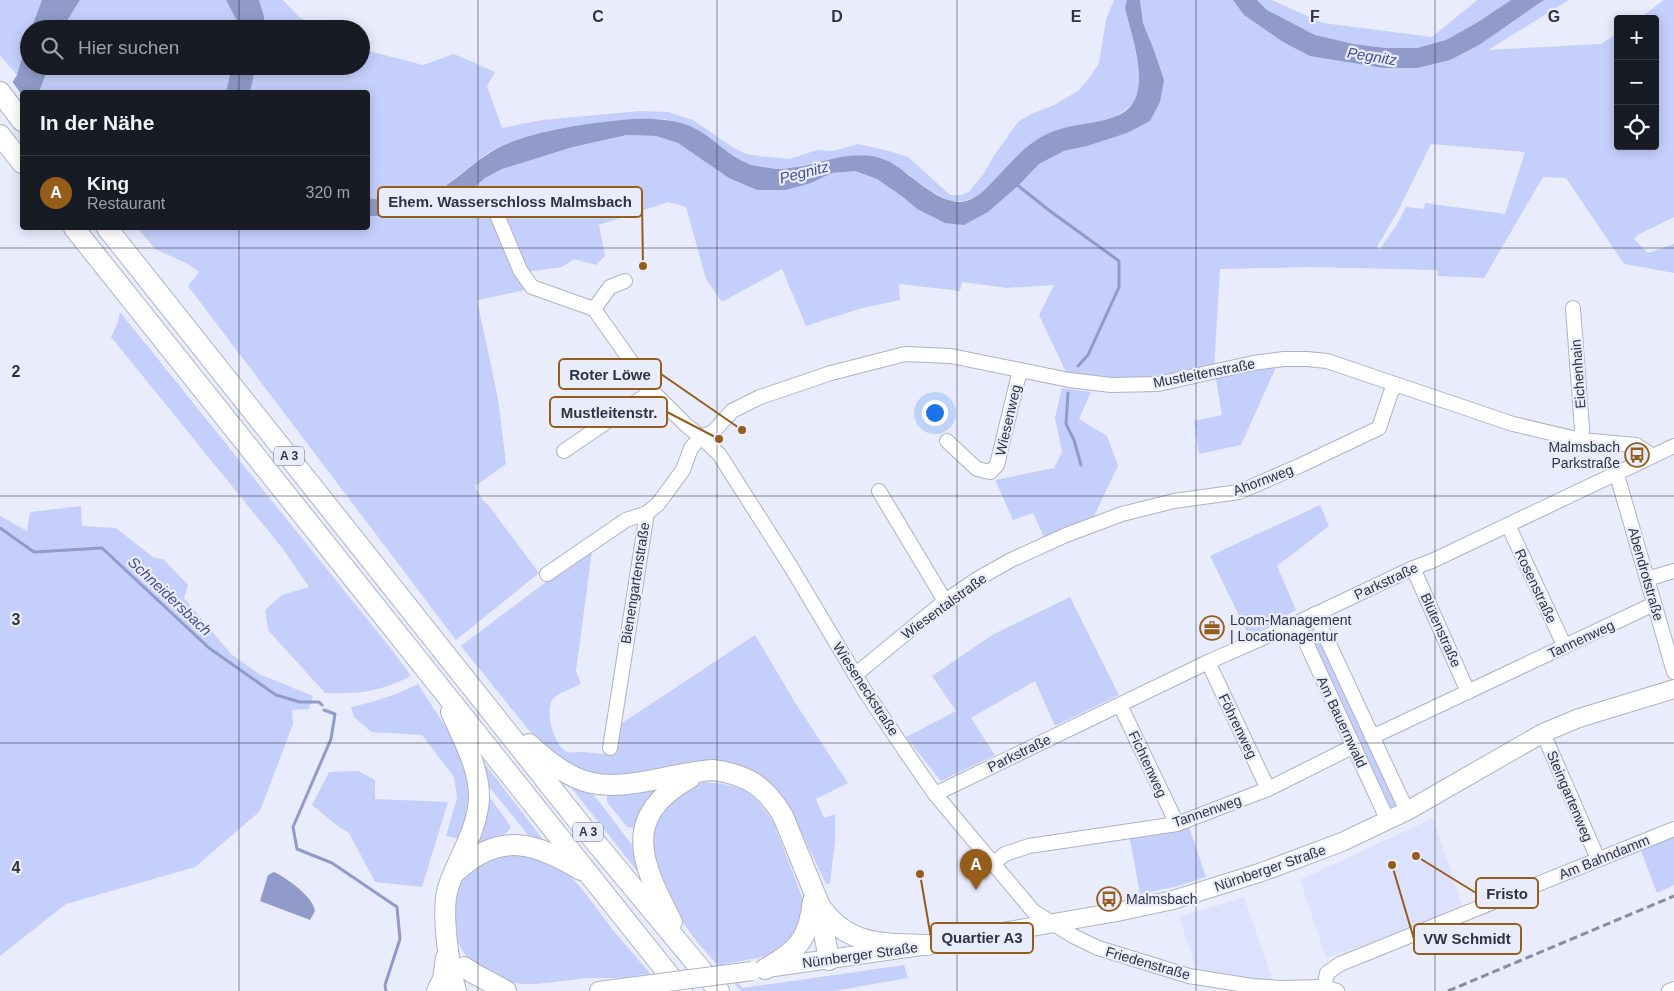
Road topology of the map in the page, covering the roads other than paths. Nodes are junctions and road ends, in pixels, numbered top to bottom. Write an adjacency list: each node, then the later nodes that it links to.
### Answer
1 (0, 92): 2 (highway)
2 (20, 118)
3 (0, 135): 4 (highway)
4 (20, 160)
5 (498, 217): 10 (street)
6 (76, 230): 37 (highway, A 3)
7 (109, 230): 40 (highway, A 3)
8 (625, 281): 10 (street)
9 (1573, 308): 15 (street, Eichenhain)
10 (594, 309): 13 (street, Wieseneckstraße)
11 (1020, 370): 12 (street, Mustleitenstraße); 14 (street, Mustleitenstraße); 16 (street, Wiesenweg)
12 (1397, 385): 15 (street, Mustleitenstraße); 24 (street, Ahornweg)
13 (652, 391): 14 (street, Wieseneckstraße); 18 (street)
14 (701, 437): 22 (street, Bienengartenstraße); 36 (street, Wieseneckstraße)
15 (1581, 440): 19 (street, Mustleitenstraße)
16 (947, 441)
17 (1674, 446): 19 (street, Parkstraße)
18 (564, 451)
19 (1653, 456): 20 (street, Parkstraße)
20 (1617, 474): 23 (street, Parkstraße); 28 (street, Abendrotstraße)
21 (879, 491): 29 (street)
22 (647, 513): 27 (street); 45 (street, Bienengartenstraße)
23 (1508, 525): 25 (street, Parkstraße); 33 (street, Rosenstraße)
24 (1066, 535): 29 (street, Wiesentalstraße)
25 (1413, 568): 31 (street, Parkstraße); 39 (street, Blütenstraße)
26 (1674, 571): 28 (street)
27 (547, 574)
28 (1647, 579): 30 (street, Abendrotstraße)
29 (946, 601): 36 (street, Wiesentalstraße)
30 (1654, 604): 33 (street, Tannenweg); 35 (street, Abendrotstraße)
31 (1315, 614): 32 (street, Parkstraße); 43 (street, Am Bauernwald)
32 (1297, 623): 34 (street, Parkstraße); 44 (street, Am Bauernwald)
33 (1565, 647): 39 (street, Tannenweg)
34 (1208, 662): 41 (street, Parkstraße); 47 (street, Föhrenweg)
35 (1674, 672)
36 (856, 675): 48 (street, Wieseneckstraße)
37 (439, 685): 55 (highway); 56 (highway, A 3)
38 (1674, 689): 42 (main road, Nürnberger Straße)
39 (1468, 692): 43 (street, Tannenweg)
40 (484, 701): 46 (highway); 62 (highway, A 3)
41 (1120, 705): 48 (street, Parkstraße); 51 (street, Fichtenweg)
42 (1543, 734): 49 (main road, Nürnberger Straße); 53 (street, Steingartenweg)
43 (1372, 737): 49 (street, Am Bauernwald)
44 (1354, 746): 47 (street, Tannenweg); 50 (street, Am Bauernwald)
45 (610, 748)
46 (706, 771): 57 (highway); 62 (highway)
47 (1268, 789): 51 (street, Tannenweg)
48 (935, 794): 54 (street, Wieseneckstraße)
49 (1407, 811): 50 (main road, Nürnberger Straße)
50 (1388, 821): 58 (main road, Nürnberger Straße)
51 (1176, 824): 54 (street, Tannenweg)
52 (1674, 829): 53 (street, Am Bahndamm)
53 (1598, 859): 66 (street, Am Bahndamm)
54 (994, 863): 58 (street, Wieseneckstraße)
55 (455, 873): 56 (highway); 59 (highway)
56 (589, 875): 73 (highway, A 3)
57 (816, 896): 60 (highway); 61 (highway); 64 (highway)
58 (1054, 923): 60 (main road, Nürnberger Straße); 65 (street, Friedenstraße)
59 (447, 934): 63 (highway); 68 (highway); 69 (highway)
60 (928, 945): 61 (main road, Nürnberger Straße)
61 (829, 960): 64 (main road, Nürnberger Straße)
62 (693, 962): 74 (highway, A 3)
63 (464, 967): 70 (highway); 71 (highway)
64 (759, 969): 72 (main road, Nürnberger Straße, bridge)
65 (1241, 988): 66 (street, Friedenstraße)
66 (1330, 989)
67 (1674, 989): 75 (street)
68 (436, 991)
69 (456, 991)
70 (468, 991)
71 (506, 991)
72 (599, 991)
73 (682, 991)
74 (719, 991)
75 (1669, 991)

